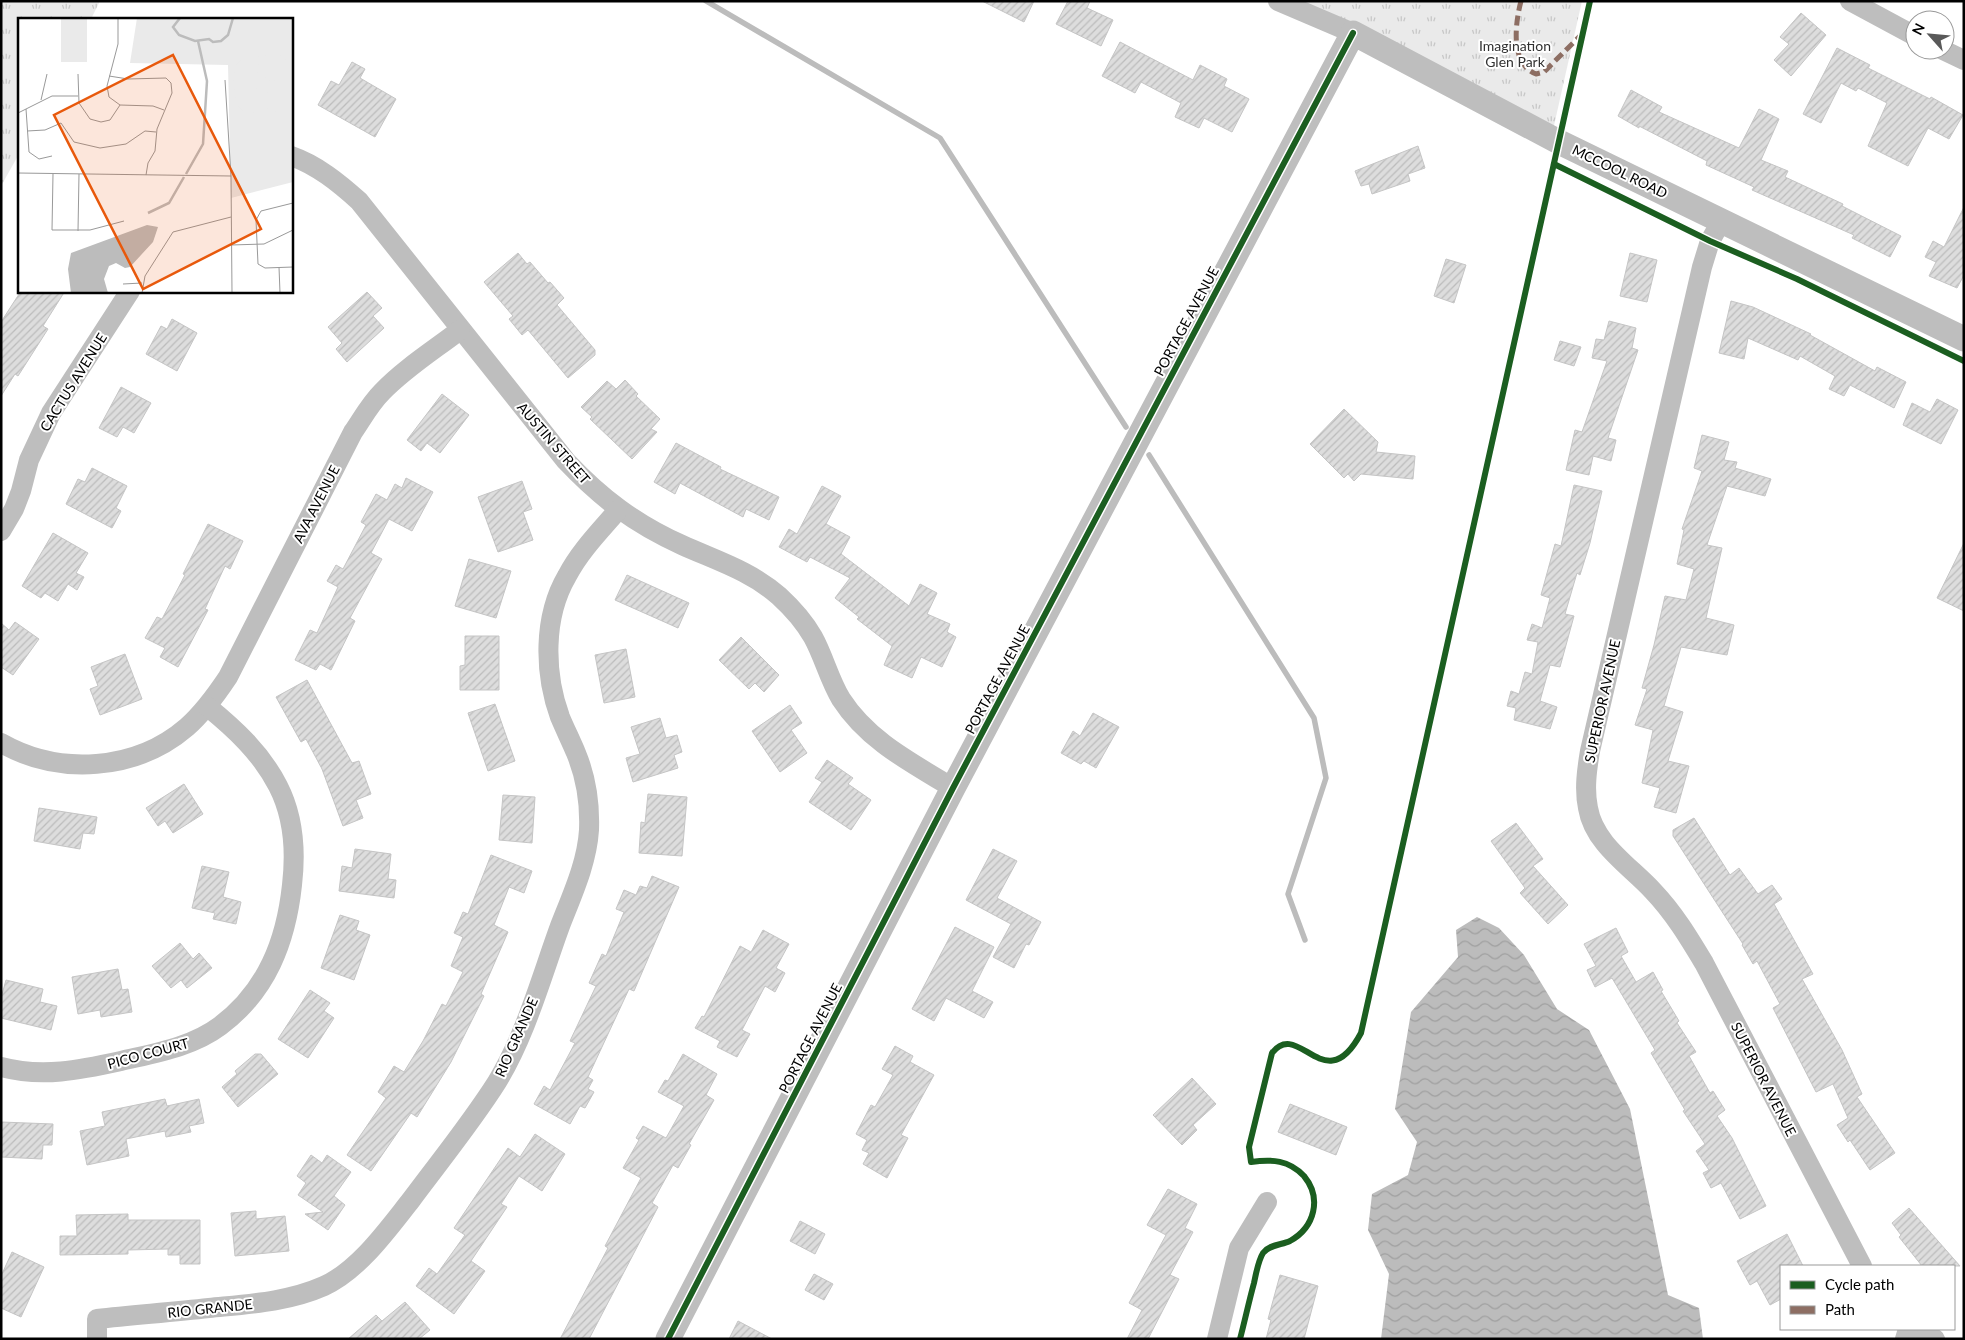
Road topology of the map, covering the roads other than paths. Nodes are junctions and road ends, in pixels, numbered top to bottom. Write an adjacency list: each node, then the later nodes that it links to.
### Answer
1 (1278, 1): 4 (street, MCCOOL ROAD)
2 (1850, 1): 3 (street)
3 (1905, 31)
4 (1353, 33): 6 (street, MCCOOL ROAD); 14 (street, PORTAGE AVENUE)
5 (292, 156): 8 (street, AUSTIN STREET)
6 (1722, 220): 9 (street, MCCOOL ROAD); 17 (street, SUPERIOR AVENUE)
7 (129, 292): 11 (street, CACTUS AVENUE)
8 (460, 330): 10 (street, AUSTIN STREET); 12 (street, AVA AVENUE)
9 (1964, 339)
10 (618, 510): 14 (street, AUSTIN STREET); 19 (street, RIO GRANDE)
11 (1, 531)
12 (208, 707): 13 (street, AVA AVENUE); 15 (street, PICO COURT)
13 (1, 743)
14 (953, 788): 20 (street, PORTAGE AVENUE)
15 (1, 1068)
16 (1267, 1202): 21 (street)
17 (1861, 1265)
18 (1922, 1330): 22 (street)
19 (97, 1339)
20 (668, 1339)
21 (1217, 1339)
22 (1935, 1339)

